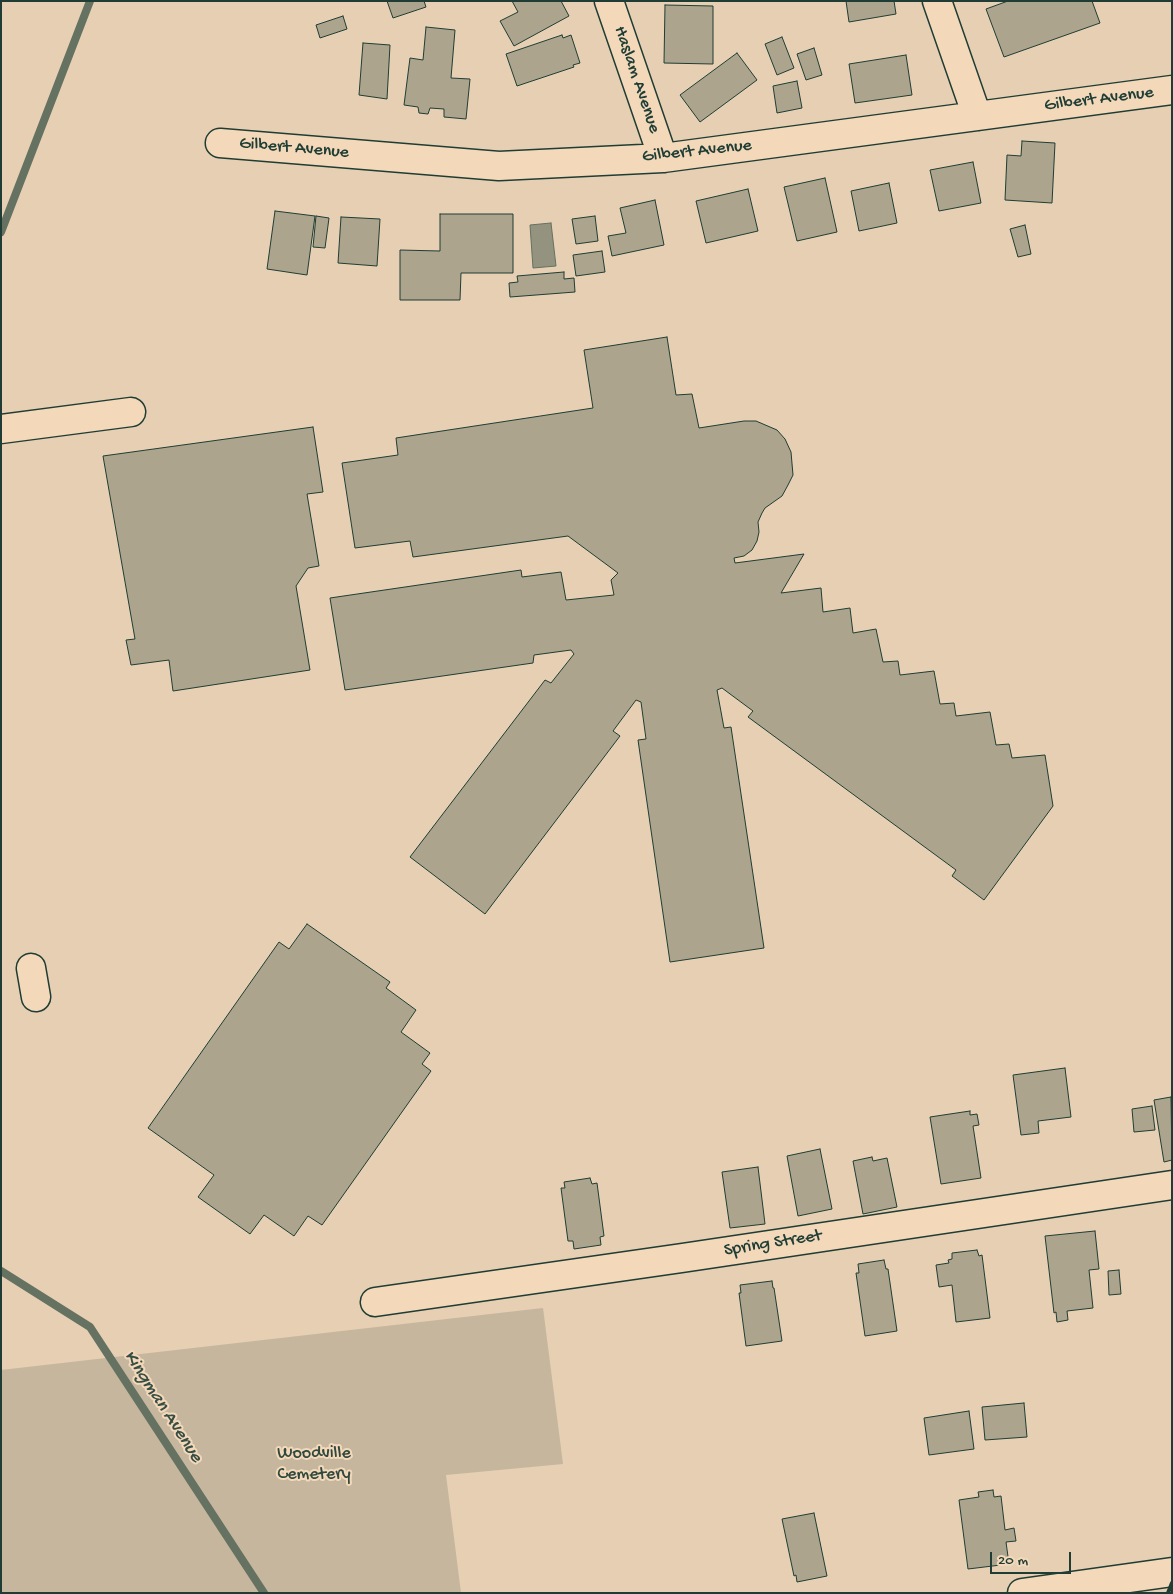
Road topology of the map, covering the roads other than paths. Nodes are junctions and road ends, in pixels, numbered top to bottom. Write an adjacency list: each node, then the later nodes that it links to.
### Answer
1 (609, 1): 6 (street, Haslam Avenue)
2 (937, 1): 4 (street)
3 (1172, 90): 4 (street, Gilbert Avenue)
4 (977, 116): 6 (street, Gilbert Avenue)
5 (220, 144): 6 (street, Gilbert Avenue)
6 (663, 158)
7 (131, 412): 8 (street)
8 (1, 429)
9 (32, 968): 10 (street)
10 (36, 997)
11 (1172, 1185): 12 (street, Spring Street)
12 (375, 1302)
13 (1172, 1572): 14 (street)
14 (1022, 1593)

